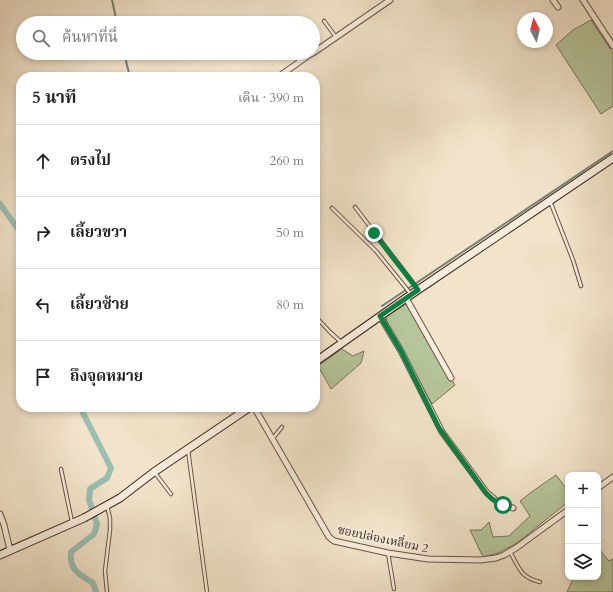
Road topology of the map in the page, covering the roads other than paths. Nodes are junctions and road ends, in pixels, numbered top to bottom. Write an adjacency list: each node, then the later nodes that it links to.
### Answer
1 (390, 0): 6 (street)
2 (553, 0): 4 (street)
3 (583, 0): 7 (street)
4 (558, 7)
5 (324, 21): 6 (lane)
6 (336, 37): 8 (street)
7 (613, 46)
8 (320, 48)
9 (303, 60): 10 (street)
10 (285, 72)
11 (613, 158): 12 (street)
12 (550, 200): 15 (lane); 16 (street)
13 (355, 207): 16 (lane)
14 (332, 208): 17 (lane)
15 (581, 286)
16 (418, 290): 17 (street)
17 (409, 296): 18 (street); 22 (street)
18 (380, 316): 20 (street); 34 (street)
19 (320, 321): 20 (lane)
20 (342, 343): 21 (street)
21 (320, 358)
22 (451, 378)
23 (243, 412): 27 (street)
24 (257, 412): 26 (street, ซอยปล่องเหลี่ยม 2)
25 (282, 427): 26 (lane)
26 (273, 439): 40 (street, ซอยปล่องเหลี่ยม 2)
27 (188, 450): 29 (street); 45 (lane)
28 (61, 469): 37 (lane)
29 (154, 472): 32 (lane); 33 (street)
30 (613, 477): 31 (street)
31 (601, 486)
32 (171, 494)
33 (104, 508): 37 (street); 44 (lane)
34 (513, 508)
35 (565, 512): 39 (street, ซอยปล่องเหลี่ยม 2)
36 (0, 514): 38 (street)
37 (72, 522): 38 (street)
38 (10, 550): 41 (street)
39 (510, 552): 40 (street, ซอยปล่องเหลี่ยม 2); 42 (lane)
40 (388, 553): 43 (lane)
41 (0, 555)
42 (540, 582)
43 (394, 589)
44 (107, 592)
45 (208, 592)

